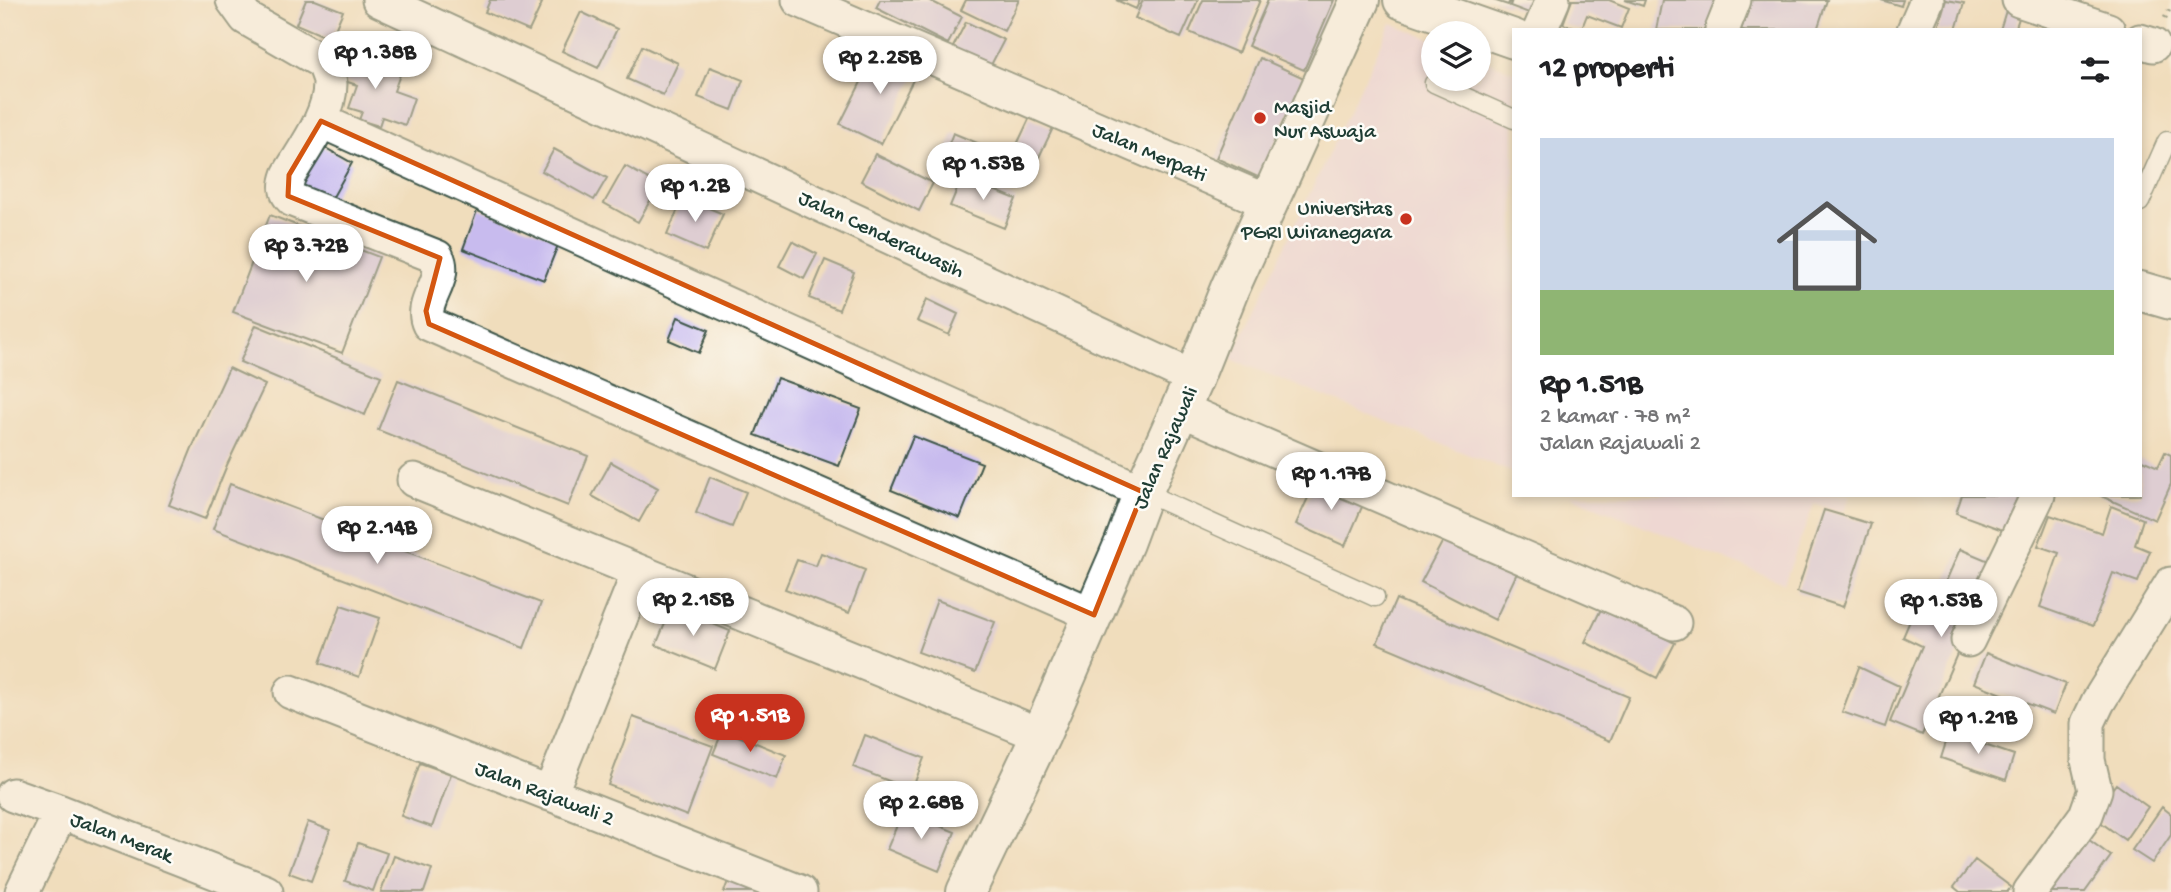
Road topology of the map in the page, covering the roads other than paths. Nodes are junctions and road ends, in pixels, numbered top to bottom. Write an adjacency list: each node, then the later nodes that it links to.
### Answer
1 (233, 0): 17 (street)
2 (379, 0): 23 (street, Jalan Cenderawasih)
3 (799, 0): 20 (street, Jalan Merpati)
4 (1360, 0): 20 (street, Jalan Rajawali)
5 (1403, 0): 14 (street)
6 (1553, 0): 10 (street)
7 (1734, 0): 11 (street)
8 (1927, 0): 12 (street)
9 (2019, 0): 13 (street)
10 (1541, 28)
11 (1723, 28)
12 (1915, 28)
13 (2102, 28)
14 (1512, 38)
15 (1452, 91): 16 (lane)
16 (1512, 118)
17 (321, 121): 25 (street); 30 (street)
18 (2167, 141): 19 (lane)
19 (2142, 197)
20 (1269, 203): 23 (street, Jalan Rajawali)
21 (2142, 292): 22 (street)
22 (2171, 300)
23 (1187, 393): 25 (street, Jalan Rajawali); 31 (street, Jalan Cenderawasih)
24 (414, 480): 27 (street)
25 (1143, 492): 29 (lane); 30 (street, Jalan Rajawali)
26 (2037, 497): 32 (street)
27 (639, 572): 34 (street); 35 (street)
28 (2171, 584): 42 (street)
29 (1375, 597)
30 (1094, 615): 34 (street, Jalan Rajawali)
31 (1674, 623)
32 (1968, 640)
33 (291, 692): 35 (street, Jalan Rajawali 2)
34 (1041, 735): 41 (street, Jalan Rajawali)
35 (550, 794): 40 (street, Jalan Rajawali 2)
36 (13, 795): 37 (street)
37 (61, 812): 38 (street, Jalan Merak); 39 (street, Jalan Merak)
38 (22, 892)
39 (266, 892)
40 (800, 892)
41 (966, 892)
42 (2030, 892)

